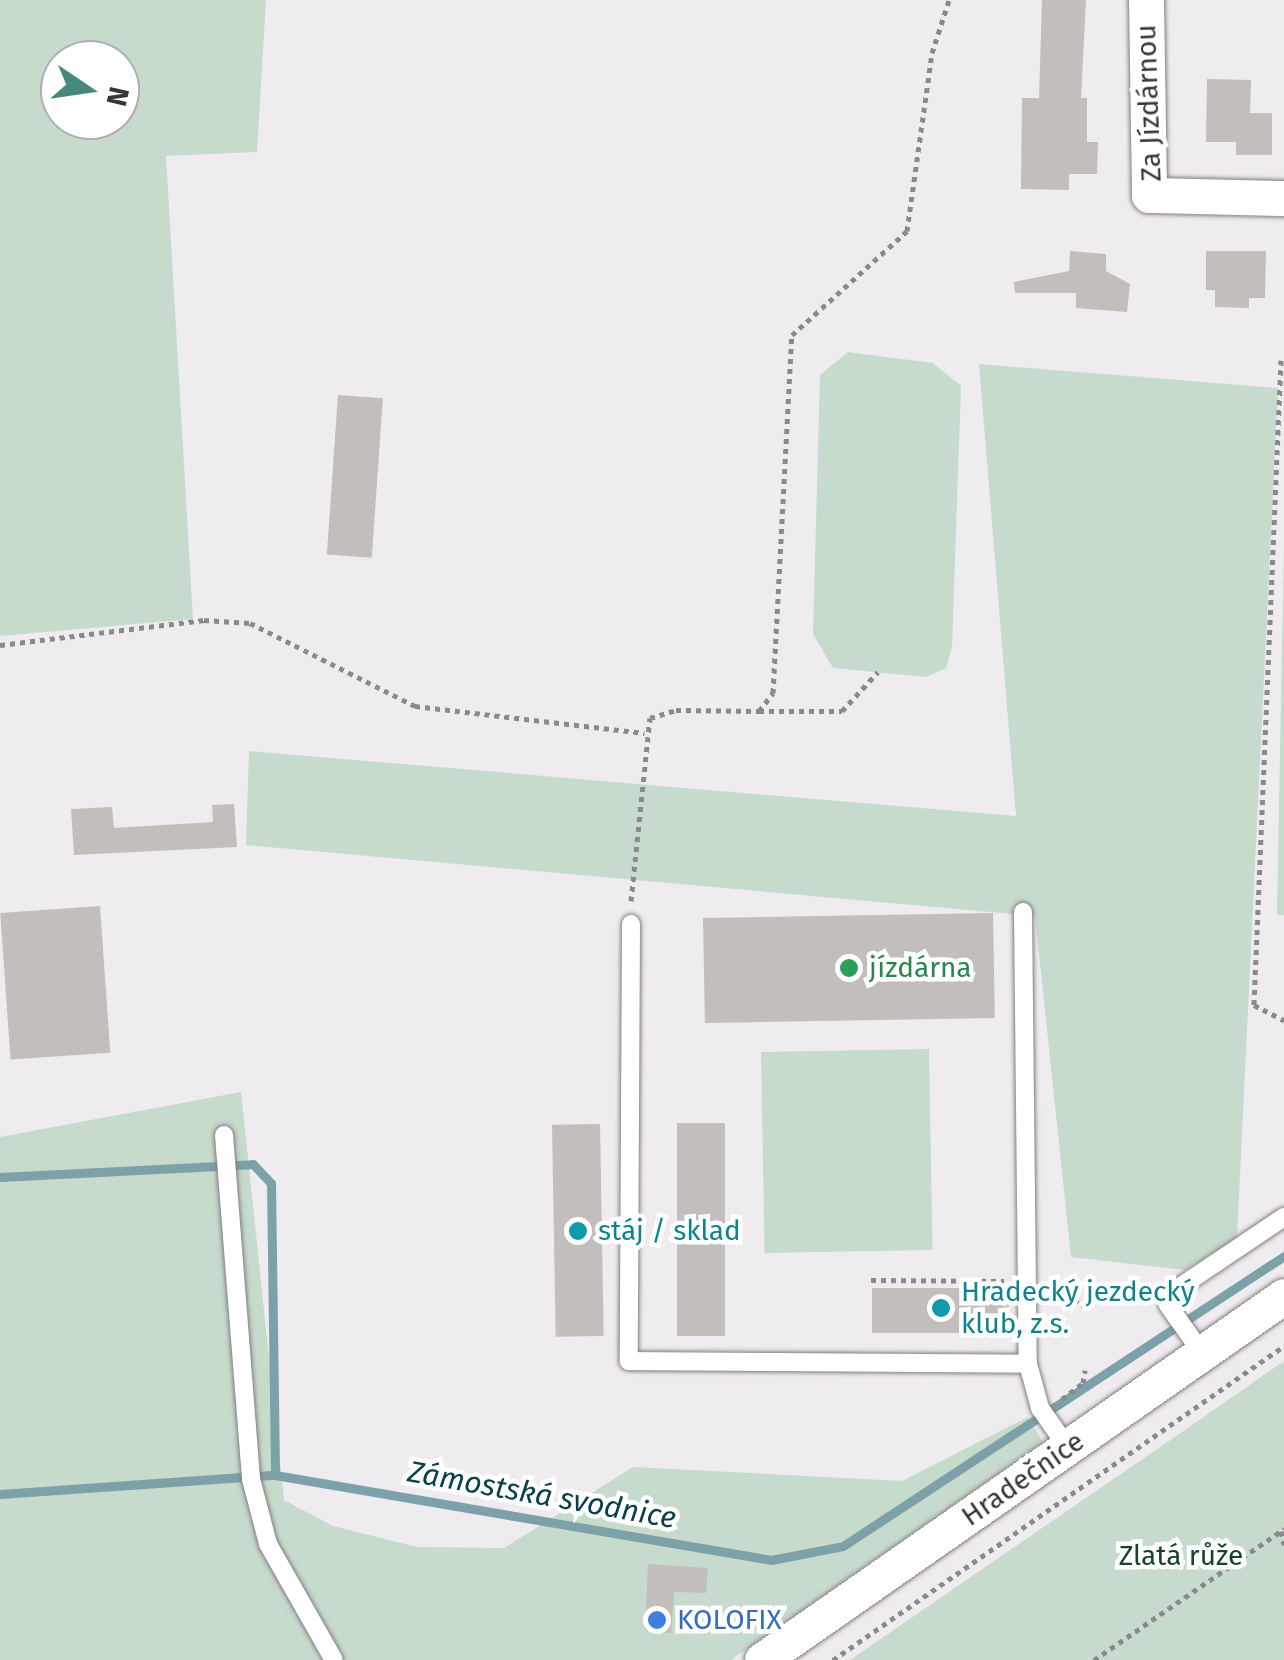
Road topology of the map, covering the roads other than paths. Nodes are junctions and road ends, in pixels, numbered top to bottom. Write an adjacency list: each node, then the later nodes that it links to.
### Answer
1 (1146, 0): 2 (street, Za Jízdárnou)
2 (1284, 198)
3 (1023, 912): 9 (lane)
4 (631, 924): 9 (lane)
5 (224, 1134): 11 (lane)
6 (1284, 1217): 8 (lane)
7 (1284, 1296): 8 (street, Hradečnice)
8 (1202, 1353): 10 (street, Hradečnice)
9 (1028, 1364): 10 (lane)
10 (1068, 1448): 12 (street, Hradečnice)
11 (334, 1660)
12 (762, 1660)

